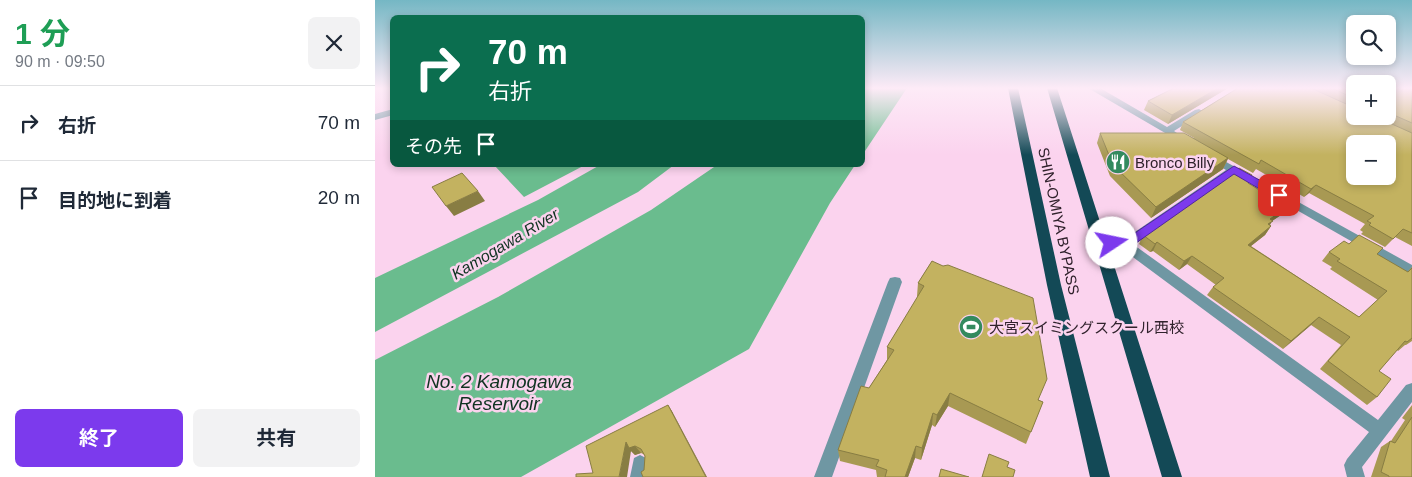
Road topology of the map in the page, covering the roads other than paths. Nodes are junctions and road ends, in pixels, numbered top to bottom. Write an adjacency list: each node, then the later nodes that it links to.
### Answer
1 (1018, 110): 16 (highway, SHIN-OMIYA BYPASS)
2 (1059, 110): 9 (highway, SHIN-OMIYA BYPASS)
3 (1130, 110): 7 (street)
4 (1203, 110): 7 (street)
5 (390, 113): 6 (street)
6 (375, 117)
7 (1167, 132): 8 (street)
8 (1234, 170): 10 (street); 11 (street)
9 (1099, 241): 10 (street); 17 (highway, SHIN-OMIYA BYPASS)
10 (1125, 245): 14 (street)
11 (1412, 271)
12 (895, 282): 15 (street)
13 (1412, 390): 14 (street)
14 (1379, 430): 18 (street)
15 (823, 477)
16 (1100, 477)
17 (1172, 477)
18 (1356, 477)

